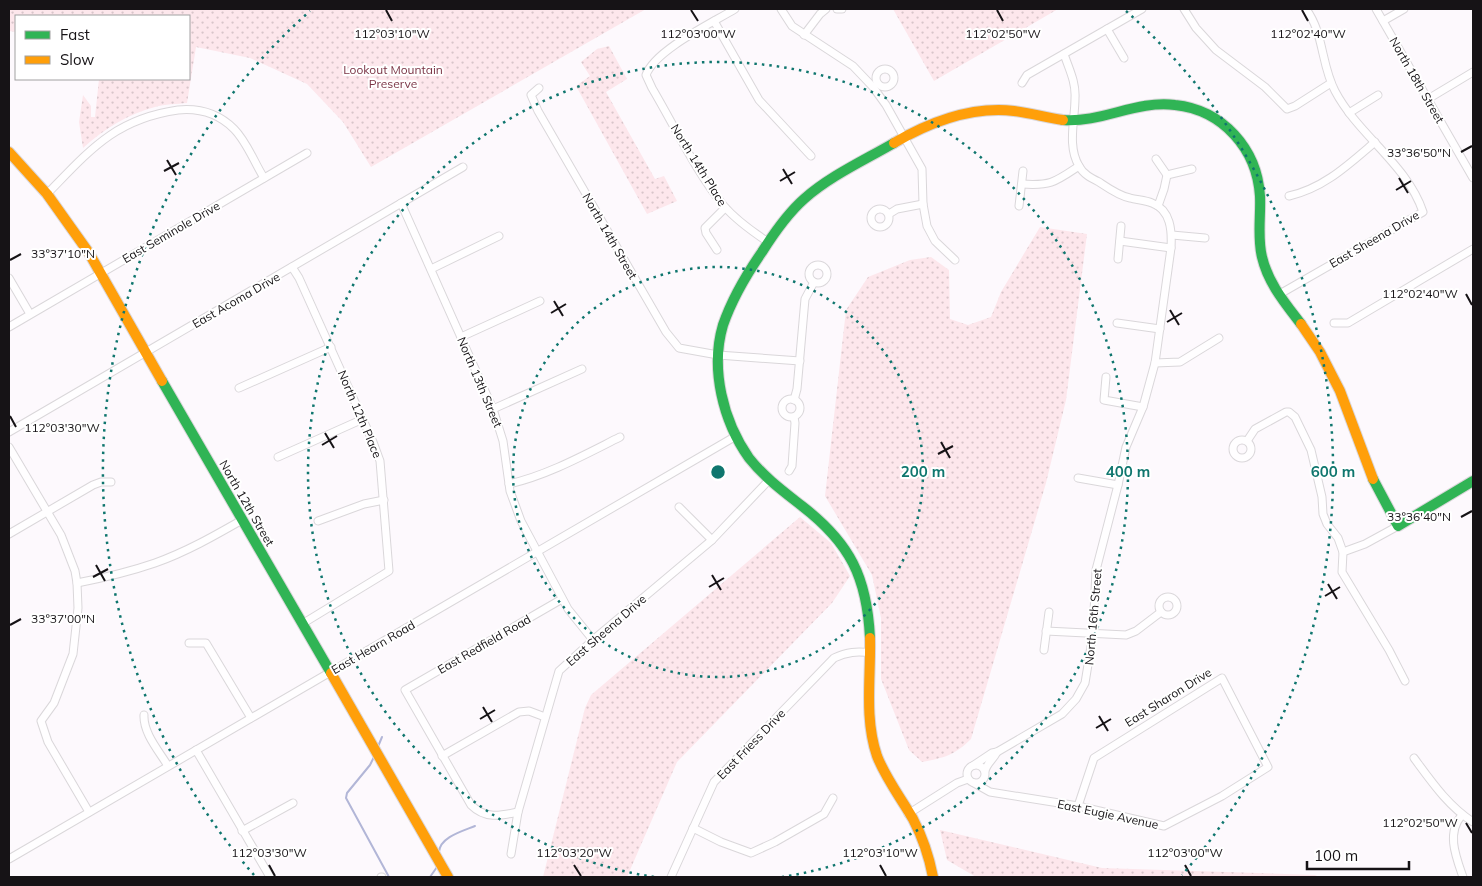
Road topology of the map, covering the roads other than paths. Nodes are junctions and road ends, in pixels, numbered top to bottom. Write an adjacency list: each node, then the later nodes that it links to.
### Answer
1 (735, 9): 11 (street)
2 (781, 9): 14 (street)
3 (826, 9): 14 (street)
4 (837, 9): 5 (street)
5 (842, 9)
6 (1142, 9): 13 (street)
7 (1184, 9): 19 (street)
8 (1306, 9): 19 (street)
9 (1376, 9): 12 (street, North 18th Street)
10 (1404, 9): 12 (street)
11 (714, 21): 29 (street); 45 (street, North 14th Place)
12 (1383, 21): 22 (street, North 18th Street)
13 (1107, 29): 15 (street); 16 (street)
14 (804, 35): 25 (street)
15 (1064, 54): 18 (street); 24 (street)
16 (1124, 58)
17 (1473, 72): 22 (street)
18 (1022, 83)
19 (1331, 83): 23 (street)
20 (539, 88): 74 (street, North 14th Street)
21 (1378, 95): 23 (street)
22 (1428, 98): 37 (street, North 18th Street)
23 (1349, 113): 26 (street)
24 (1074, 120): 25 (street); 31 (street); 63 (street)
25 (905, 136): 42 (street); 52 (street)
26 (1374, 142): 40 (street); 63 (street, East Sheena Drive)
27 (9, 152): 39 (street, North 12th Street)
28 (307, 153): 36 (street, East Seminole Drive)
29 (811, 156)
30 (1156, 159): 35 (street)
31 (1079, 166): 38 (street); 44 (street)
32 (463, 167): 41 (street, East Acoma Drive)
33 (1192, 169): 35 (street)
34 (1023, 171): 38 (street)
35 (1167, 175): 44 (street)
36 (264, 178): 39 (street); 60 (street, East Seminole Drive)
37 (1473, 178)
38 (1022, 184): 43 (street)
39 (47, 194): 60 (street, North 12th Street)
40 (1289, 196)
41 (401, 203): 58 (street, East Acoma Drive); 59 (street, North 13th Street)
42 (923, 204): 46 (street); 57 (street)
43 (1019, 206)
44 (1158, 206): 48 (street, North 16th Street)
45 (725, 208): 52 (street, North 14th Place); 55 (street)
46 (889, 214)
47 (1121, 226): 51 (street)
48 (1172, 234): 50 (street); 53 (street, North 16th Street)
49 (499, 236): 59 (street)
50 (1205, 238)
51 (1120, 241): 53 (street); 56 (street)
52 (768, 242): 74 (street)
53 (1171, 248): 69 (street, North 16th Street)
54 (1473, 249): 67 (street)
55 (716, 250)
56 (1118, 259)
57 (955, 260)
58 (292, 266): 72 (street, North 12th Place); 73 (street, East Acoma Drive)
59 (431, 269): 70 (street, North 13th Street)
60 (100, 273): 65 (street, East Seminole Drive); 73 (street, North 12th Street)
61 (9, 278): 65 (street)
62 (814, 282): 75 (street)
63 (1278, 295): 103 (street)
64 (540, 301): 70 (street)
65 (30, 314): 68 (street, East Seminole Drive)
66 (1117, 323): 69 (street)
67 (1334, 323)
68 (9, 327)
69 (1160, 329): 76 (street, North 16th Street)
70 (461, 337): 82 (street, North 13th Street)
71 (1219, 338): 76 (street)
72 (331, 347): 79 (street); 84 (street, North 12th Place)
73 (145, 353): 85 (street, East Acoma Drive); 101 (street, North 12th Street)
74 (718, 355): 75 (street); 86 (street)
75 (800, 361): 80 (street)
76 (1155, 363): 81 (street, North 16th Street)
77 (582, 369): 82 (street)
78 (1106, 377): 81 (street)
79 (239, 388)
80 (794, 400): 83 (street); 83 (street)
81 (1143, 407): 97 (street, North 16th Street)
82 (493, 409): 96 (street, North 13th Street)
83 (794, 417): 91 (street)
84 (363, 419): 90 (street); 98 (street, North 12th Place)
85 (9, 432)
86 (736, 436): 93 (street); 106 (street, East Hearn Road)
87 (620, 437): 96 (street)
88 (1247, 441): 107 (street)
89 (9, 447): 100 (street)
90 (278, 457)
91 (789, 471)
92 (1078, 478): 97 (street)
93 (769, 480): 105 (street, East Sheena Drive); 118 (street)
94 (1473, 481): 103 (street)
95 (111, 482): 100 (street)
96 (509, 484): 106 (street, North 13th Street)
97 (1118, 485): 114 (street, North 16th Street)
98 (384, 500): 102 (street); 112 (street, North 12th Place)
99 (679, 507): 105 (street)
100 (47, 512): 104 (street); 108 (street)
101 (242, 520): 108 (street); 112 (street, North 12th Street)
102 (318, 522)
103 (1398, 526): 107 (street)
104 (9, 534)
105 (712, 540): 115 (street, East Sheena Drive)
106 (536, 551): 109 (street, North 13th Street); 119 (street, East Hearn Road)
107 (1343, 552): 121 (street)
108 (76, 583): 137 (street)
109 (562, 598): 115 (street, North 13th Street); 127 (street, East Redfield Road)
110 (1049, 612): 113 (street)
111 (1161, 612): 114 (street)
112 (302, 624): 119 (street, North 12th Street)
113 (1046, 631): 114 (street); 117 (street)
114 (1093, 634): 126 (street, North 16th Street)
115 (593, 640): 123 (street, East Sheena Drive)
116 (188, 643): 124 (street)
117 (1044, 650)
118 (871, 653): 139 (street); 142 (street, East Friess Drive)
119 (330, 672): 124 (street, East Hearn Road); 148 (street, North 12th Street)
120 (1222, 678): 136 (street, East Sharon Drive); 136 (street, East Eugie Avenue)
121 (1405, 681)
122 (144, 715): 130 (street)
123 (545, 717): 127 (street); 138 (street, East Sheena Drive)
124 (250, 718): 125 (street, East Hearn Road)
125 (196, 750): 130 (street, East Hearn Road); 143 (street)
126 (997, 752): 129 (street, North 16th Street); 131 (street, North 16th Street)
127 (442, 756): 138 (street)
128 (1414, 758): 140 (street)
129 (974, 765): 131 (street); 132 (street)
130 (168, 766): 137 (street, East Hearn Road)
131 (985, 773): 132 (street); 133 (street)
132 (971, 781): 133 (street, East Eugie Avenue); 139 (street)
133 (994, 792): 136 (street, East Eugie Avenue)
134 (833, 798): 142 (street)
135 (293, 803): 143 (street)
136 (1078, 806)
137 (89, 812): 146 (street, East Hearn Road)
138 (518, 812): 145 (street, East Sheena Drive)
139 (908, 814): 150 (street)
140 (1462, 815): 141 (street); 151 (street)
141 (1473, 822)
142 (693, 828): 149 (street, East Friess Drive)
143 (242, 831): 147 (street)
144 (9, 849): 146 (street)
145 (511, 854)
146 (11, 858)
147 (270, 877)
148 (448, 877)
149 (671, 877)
150 (933, 877)
151 (1463, 877)

